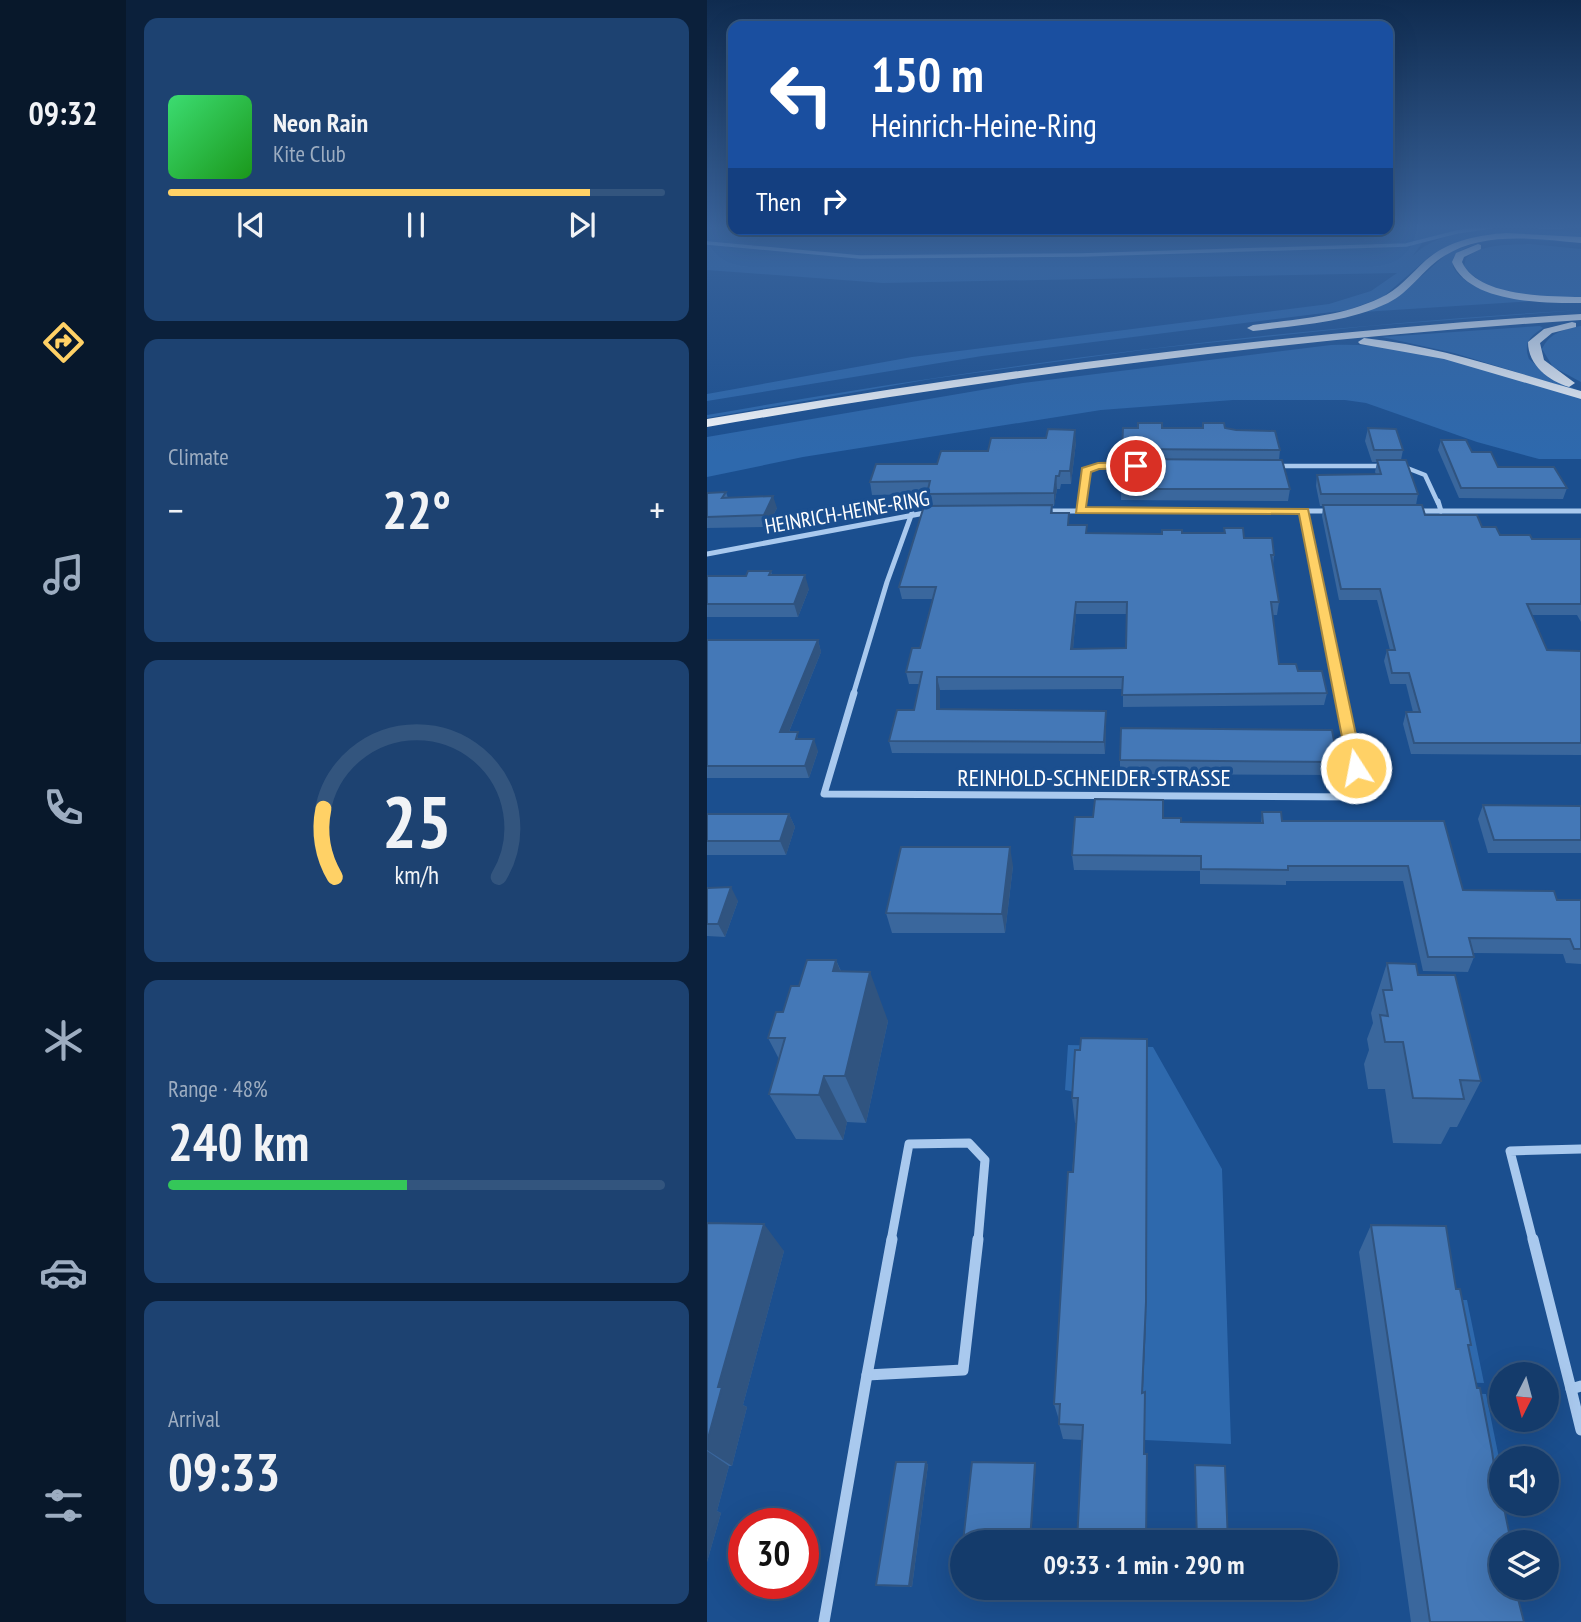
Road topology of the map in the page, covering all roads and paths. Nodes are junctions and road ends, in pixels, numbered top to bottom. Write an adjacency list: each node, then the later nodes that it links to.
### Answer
1 (1379, 303): 5 (highway)
2 (1572, 303): 3 (highway)
3 (1518, 307)
4 (1581, 317): 7 (highway)
5 (1372, 318)
6 (1581, 323): 8 (highway)
7 (1236, 345): 9 (highway); 10 (highway)
8 (1581, 387)
9 (1581, 395)
10 (707, 423)
11 (1137, 466): 15 (street)
12 (1275, 466): 13 (street)
13 (1385, 466)
14 (1399, 466): 20 (street)
15 (1080, 510): 16 (street); 17 (street)
16 (1039, 511)
17 (1304, 511): 18 (street); 23 (street, REINHOLD-SCHNEIDER-STRASSE)
18 (1346, 511)
19 (1400, 511): 20 (street)
20 (1441, 511): 22 (street)
21 (935, 512): 23 (street, HEINRICH-HEINE-RING)
22 (1581, 512)
23 (912, 513): 24 (street, HEINRICH-HEINE-RING)
24 (707, 554)
25 (1581, 1149): 27 (street)
26 (867, 1375): 26 (street); 29 (street)
27 (1576, 1388): 28 (street)
28 (1581, 1430)
29 (824, 1622)

